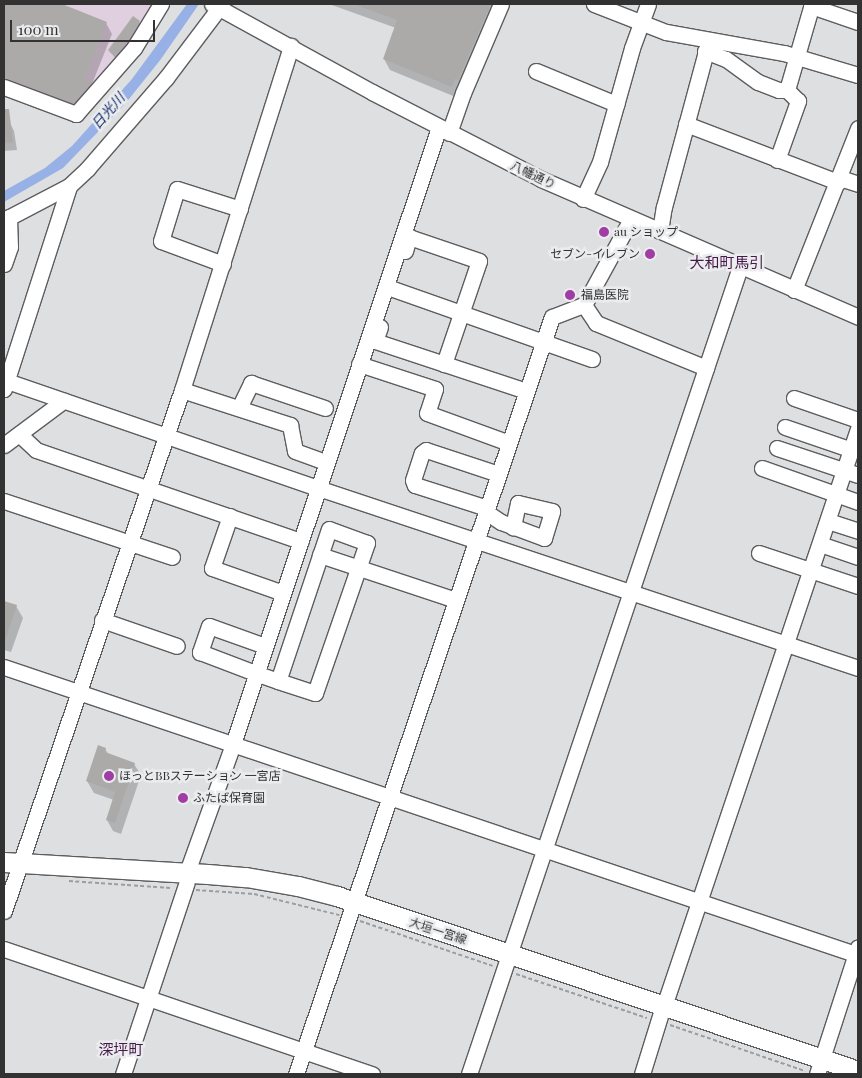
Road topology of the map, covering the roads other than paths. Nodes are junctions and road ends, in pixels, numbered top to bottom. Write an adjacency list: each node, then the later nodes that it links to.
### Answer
1 (161, 4): 14 (street)
2 (501, 4): 19 (street)
3 (594, 4): 7 (street)
4 (648, 4): 7 (street)
5 (218, 5): 9 (street, 八幡通り); 23 (street)
6 (812, 5): 8 (street); 11 (street)
7 (641, 22): 10 (street); 16 (street)
8 (858, 22)
9 (291, 46): 19 (street, 八幡通り); 25 (street)
10 (707, 46): 11 (street); 15 (street); 17 (street)
11 (797, 56): 13 (street); 15 (street)
12 (536, 72): 16 (street)
13 (858, 74)
14 (4, 87)
15 (787, 90): 20 (street)
16 (616, 104): 24 (street)
17 (686, 124): 20 (street); 28 (street)
18 (858, 128): 21 (street)
19 (444, 130): 24 (street, 八幡通り); 39 (street)
20 (777, 160): 21 (street)
21 (839, 180): 22 (street); 33 (street)
22 (858, 184)
23 (69, 186): 26 (street); 42 (street)
24 (583, 199): 27 (street, 八幡通り)
25 (240, 209): 30 (street); 30 (street)
26 (6, 218): 29 (street)
27 (632, 219): 28 (street, 八幡通り); 34 (street)
28 (660, 231): 31 (street, 八幡通り)
29 (4, 264)
30 (223, 264): 43 (street)
31 (740, 267): 33 (street, 八幡通り); 41 (street)
32 (393, 289): 35 (street); 35 (street); 40 (street)
33 (794, 290): 36 (street, 八幡通り)
34 (584, 305): 37 (street); 41 (street)
35 (461, 313): 37 (street); 40 (street)
36 (858, 317)
37 (543, 343): 38 (street); 44 (street)
38 (592, 359)
39 (360, 364): 54 (street); 58 (street)
40 (444, 364): 44 (street)
41 (706, 368): 84 (street)
42 (5, 384): 46 (street)
43 (182, 390): 47 (street); 53 (street)
44 (526, 391): 54 (street)
45 (794, 398): 49 (street)
46 (64, 401): 52 (street); 53 (street)
47 (239, 408): 48 (street); 58 (street)
48 (325, 408)
49 (858, 420)
50 (785, 427): 57 (street)
51 (858, 429): 57 (street)
52 (20, 434): 55 (street); 62 (street)
53 (166, 437): 62 (street); 63 (street)
54 (509, 443): 61 (street)
55 (4, 445)
56 (777, 448): 60 (street)
57 (854, 449): 60 (street)
58 (326, 462): 63 (street)
59 (762, 468): 64 (street)
60 (852, 473): 64 (street)
61 (498, 474): 67 (street); 67 (street)
62 (147, 488): 68 (street); 73 (street)
63 (318, 488): 72 (street); 74 (street)
64 (838, 494): 66 (street); 69 (street)
65 (4, 501): 73 (street)
66 (858, 502)
67 (486, 510): 70 (street); 74 (street)
68 (230, 516): 72 (street); 85 (street)
69 (828, 521): 71 (street); 75 (street)
70 (513, 527)
71 (858, 531)
72 (301, 541): 85 (street)
73 (128, 544): 78 (street); 87 (street)
74 (474, 544): 80 (street); 84 (street); 86 (street)
75 (820, 544): 79 (street); 82 (street)
76 (759, 553): 82 (street)
77 (320, 555): 81 (street); 81 (street); 94 (street)
78 (172, 557)
79 (858, 557)
80 (533, 568)
81 (359, 569): 86 (street); 94 (street)
82 (811, 570): 83 (street); 88 (street)
83 (858, 586)
84 (631, 592): 88 (street); 98 (street)
85 (283, 593): 90 (street)
86 (456, 600): 97 (street)
87 (102, 620): 89 (street); 95 (street)
88 (786, 644): 92 (street); 101 (street)
89 (177, 646)
90 (265, 646): 93 (street); 93 (street)
91 (4, 667): 95 (street)
92 (858, 668)
93 (255, 673): 94 (street); 96 (street)
94 (278, 681)
95 (78, 692): 96 (street); 99 (street)
96 (233, 744): 97 (street); 100 (street)
97 (390, 797): 98 (street); 102 (street)
98 (545, 849): 101 (street); 106 (street)
99 (11, 867): 100 (main road, 大垣一宮線); 103 (street)
100 (186, 881): 102 (main road, 大垣一宮線); 108 (street)
101 (700, 901): 105 (street); 109 (street)
102 (350, 910): 106 (main road, 大垣一宮線); 110 (street)
103 (4, 911)
104 (4, 949): 108 (street)
105 (857, 952): 107 (street)
106 (505, 963): 109 (main road, 大垣一宮線); 116 (street)
107 (852, 990): 111 (street)
108 (148, 998): 110 (street); 113 (street)
109 (661, 1014): 111 (main road, 大垣一宮線); 117 (street)
110 (303, 1052): 114 (street); 115 (street)
111 (819, 1070): 112 (main road, 大垣一宮線)
112 (858, 1071)
113 (123, 1074)
114 (296, 1074)
115 (372, 1074)
116 (469, 1074)
117 (642, 1074)

